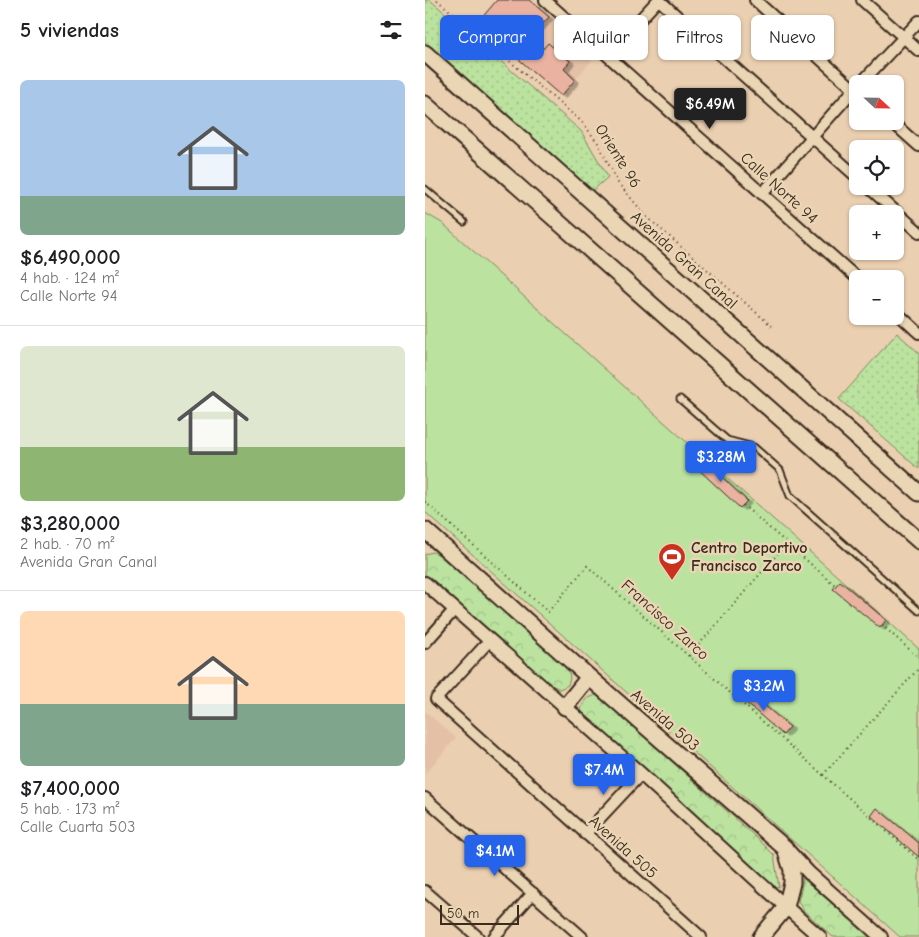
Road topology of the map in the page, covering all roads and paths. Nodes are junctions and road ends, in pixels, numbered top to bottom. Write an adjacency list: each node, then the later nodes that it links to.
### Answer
1 (437, 0): 28 (path, Oriente 96)
2 (545, 0): 6 (street, Calle Norte 94)
3 (659, 0): 7 (street); 18 (street)
4 (755, 0): 14 (street)
5 (862, 0): 9 (street)
6 (562, 15)
7 (645, 15)
8 (919, 21): 9 (street)
9 (904, 38): 10 (street); 13 (street)
10 (919, 51)
11 (425, 53): 31 (main road, Avenida Gran Canal)
12 (613, 60): 22 (street, Calle Norte 94)
13 (869, 75)
14 (849, 81)
15 (849, 97): 18 (street)
16 (425, 104): 35 (main road)
17 (901, 130): 19 (street)
18 (812, 137): 20 (street); 22 (street)
19 (919, 146)
20 (849, 170)
21 (426, 190): 24 (lane)
22 (762, 194): 26 (street, Calle Norte 94)
23 (877, 195): 25 (street)
24 (465, 222)
25 (919, 232)
26 (849, 271)
27 (904, 319): 29 (street)
28 (775, 328)
29 (919, 332)
30 (680, 399): 40 (lane)
31 (919, 493)
32 (425, 502): 44 (path, Francisco Zarco)
33 (743, 505): 36 (path)
34 (425, 531): 47 (main road, Avenida 503)
35 (919, 541)
36 (787, 543): 38 (path); 44 (path)
37 (425, 582): 39 (street)
38 (836, 586)
39 (455, 609): 42 (street); 43 (street)
40 (919, 611)
41 (882, 625): 45 (path)
42 (491, 640): 48 (street); 52 (street, Avenida 505)
43 (425, 644)
44 (689, 656): 50 (path, Francisco Zarco)
45 (919, 658)
46 (919, 668): 50 (path)
47 (589, 678): 48 (main road); 53 (main road, Avenida 503)
48 (565, 707): 49 (street)
49 (641, 774): 52 (street); 57 (street)
50 (823, 775): 54 (path, Francisco Zarco)
51 (425, 798): 56 (street)
52 (585, 834): 61 (street, Avenida 505)
53 (785, 848): 57 (main road); 64 (street, Avenida 503)
54 (919, 860)
55 (425, 891): 58 (street)
56 (533, 893): 59 (street); 60 (street)
57 (786, 908): 62 (main road); 63 (street)
58 (478, 937)
59 (494, 937)
60 (582, 937)
61 (701, 937)
62 (761, 937)
63 (820, 937)
64 (881, 937)

